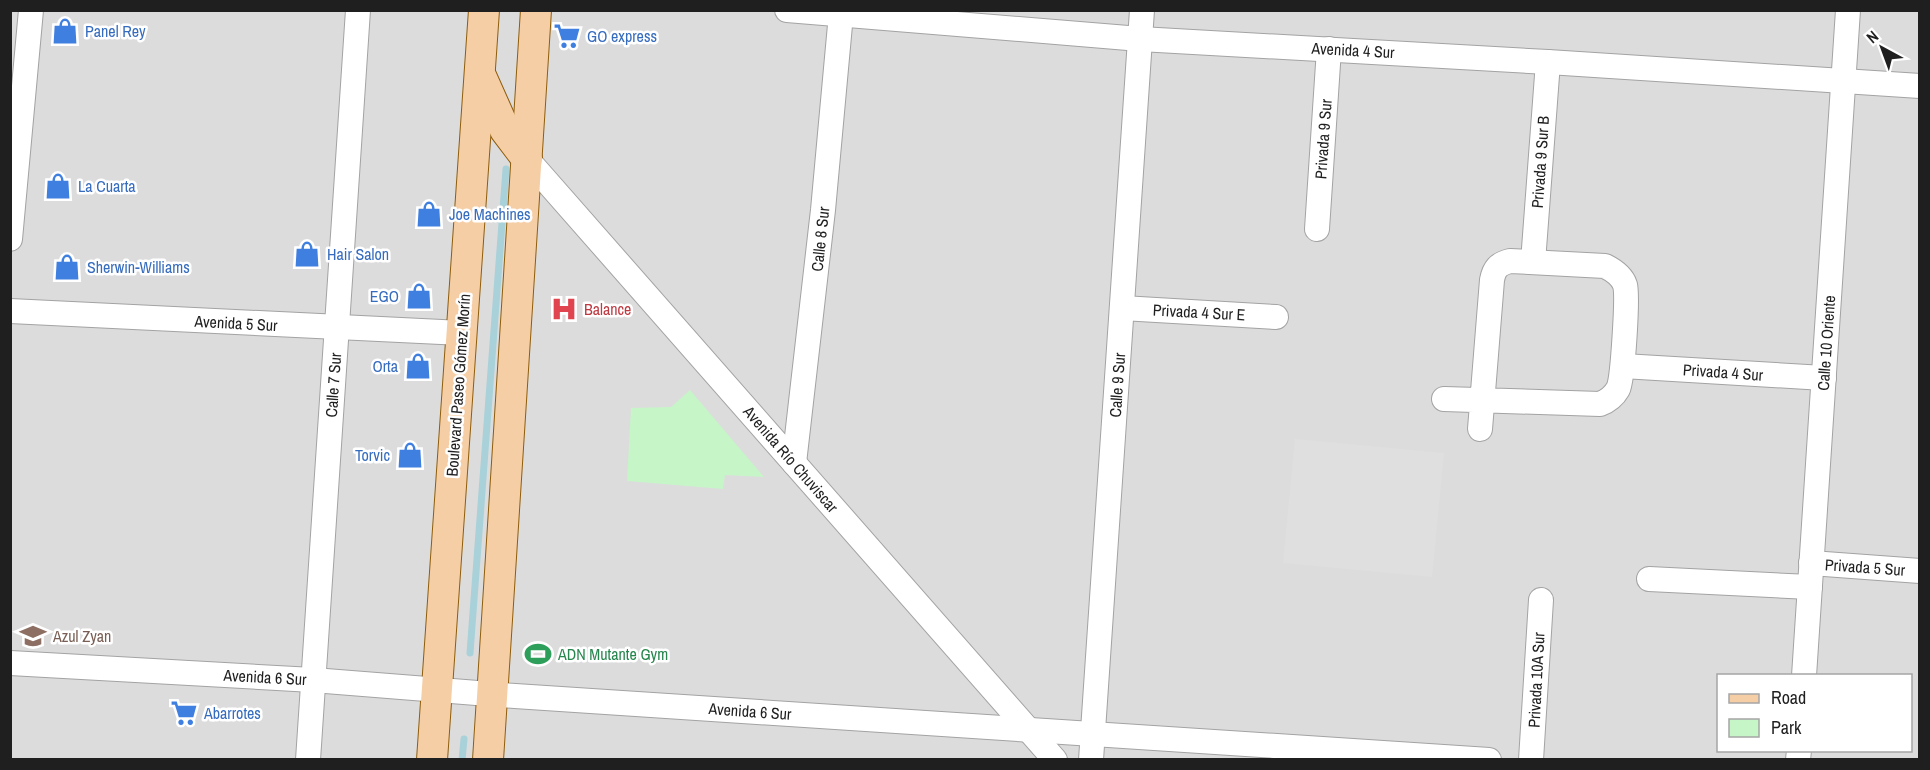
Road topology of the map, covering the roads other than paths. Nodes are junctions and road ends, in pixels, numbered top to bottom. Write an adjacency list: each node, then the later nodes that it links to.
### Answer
1 (31, 10): 17 (street)
2 (358, 10): 22 (street, Calle 7 Sur)
3 (484, 10): 12 (main road, Boulevard Paseo Gómez Morín)
4 (536, 10): 15 (main road)
5 (787, 10): 8 (street, Avenida 4 Sur)
6 (1142, 10): 9 (street, Calle 9 Sur)
7 (1848, 10): 13 (street, Calle 10 Oriente)
8 (841, 14): 9 (street, Avenida 4 Sur); 29 (street, Calle 8 Sur)
9 (1140, 39): 10 (street, Avenida 4 Sur); 19 (street, Calle 9 Sur)
10 (1329, 49): 11 (street, Avenida 4 Sur); 16 (street, Privada 9 Sur)
11 (1548, 62): 13 (street, Avenida 4 Sur); 18 (street, Privada 9 Sur B)
12 (479, 71): 15 (main road); 23 (main road, Boulevard Paseo Gómez Morín)
13 (1844, 81): 14 (street, Avenida 4 Sur); 25 (street, Calle 10 Oriente)
14 (1920, 86)
15 (527, 159): 29 (street, Avenida Río Chuviscar); 39 (main road)
16 (1317, 229)
17 (10, 239)
18 (1533, 262): 24 (street); 27 (street)
19 (1122, 308): 21 (street, Privada 4 Sur E); 41 (street, Calle 9 Sur)
20 (10, 311): 22 (street, Avenida 5 Sur)
21 (1276, 317)
22 (337, 328): 23 (street, Avenida 5 Sur); 37 (street, Calle 7 Sur)
23 (462, 333): 38 (main road, Boulevard Paseo Gómez Morín)
24 (1623, 366): 25 (street, Privada 4 Sur); 27 (street)
25 (1824, 378): 30 (street, Calle 10 Oriente)
26 (1444, 399): 27 (street)
27 (1482, 400): 28 (street)
28 (1480, 429)
29 (794, 463): 40 (street, Avenida Río Chuviscar)
30 (1811, 563): 31 (street, Privada 5 Sur); 33 (street, Calle 10 Oriente)
31 (1920, 571)
32 (1649, 579): 33 (street)
33 (1810, 587): 36 (street, Calle 10 Oriente)
34 (1541, 600): 48 (street, Privada 10A Sur)
35 (10, 663): 37 (street, Avenida 6 Sur)
36 (1804, 674)
37 (313, 680): 38 (street, Avenida 6 Sur); 42 (street, Calle 7 Sur)
38 (436, 690): 39 (street, Avenida 6 Sur); 43 (main road, Boulevard Paseo Gómez Morín)
39 (492, 693): 40 (street, Avenida 6 Sur); 44 (main road)
40 (1028, 729): 41 (street, Avenida 6 Sur); 45 (street, Avenida Río Chuviscar)
41 (1093, 733): 46 (street, Calle 9 Sur); 47 (street, Avenida 6 Sur)
42 (308, 759)
43 (432, 759)
44 (488, 759)
45 (1055, 759)
46 (1091, 759)
47 (1489, 759)
48 (1531, 759)

